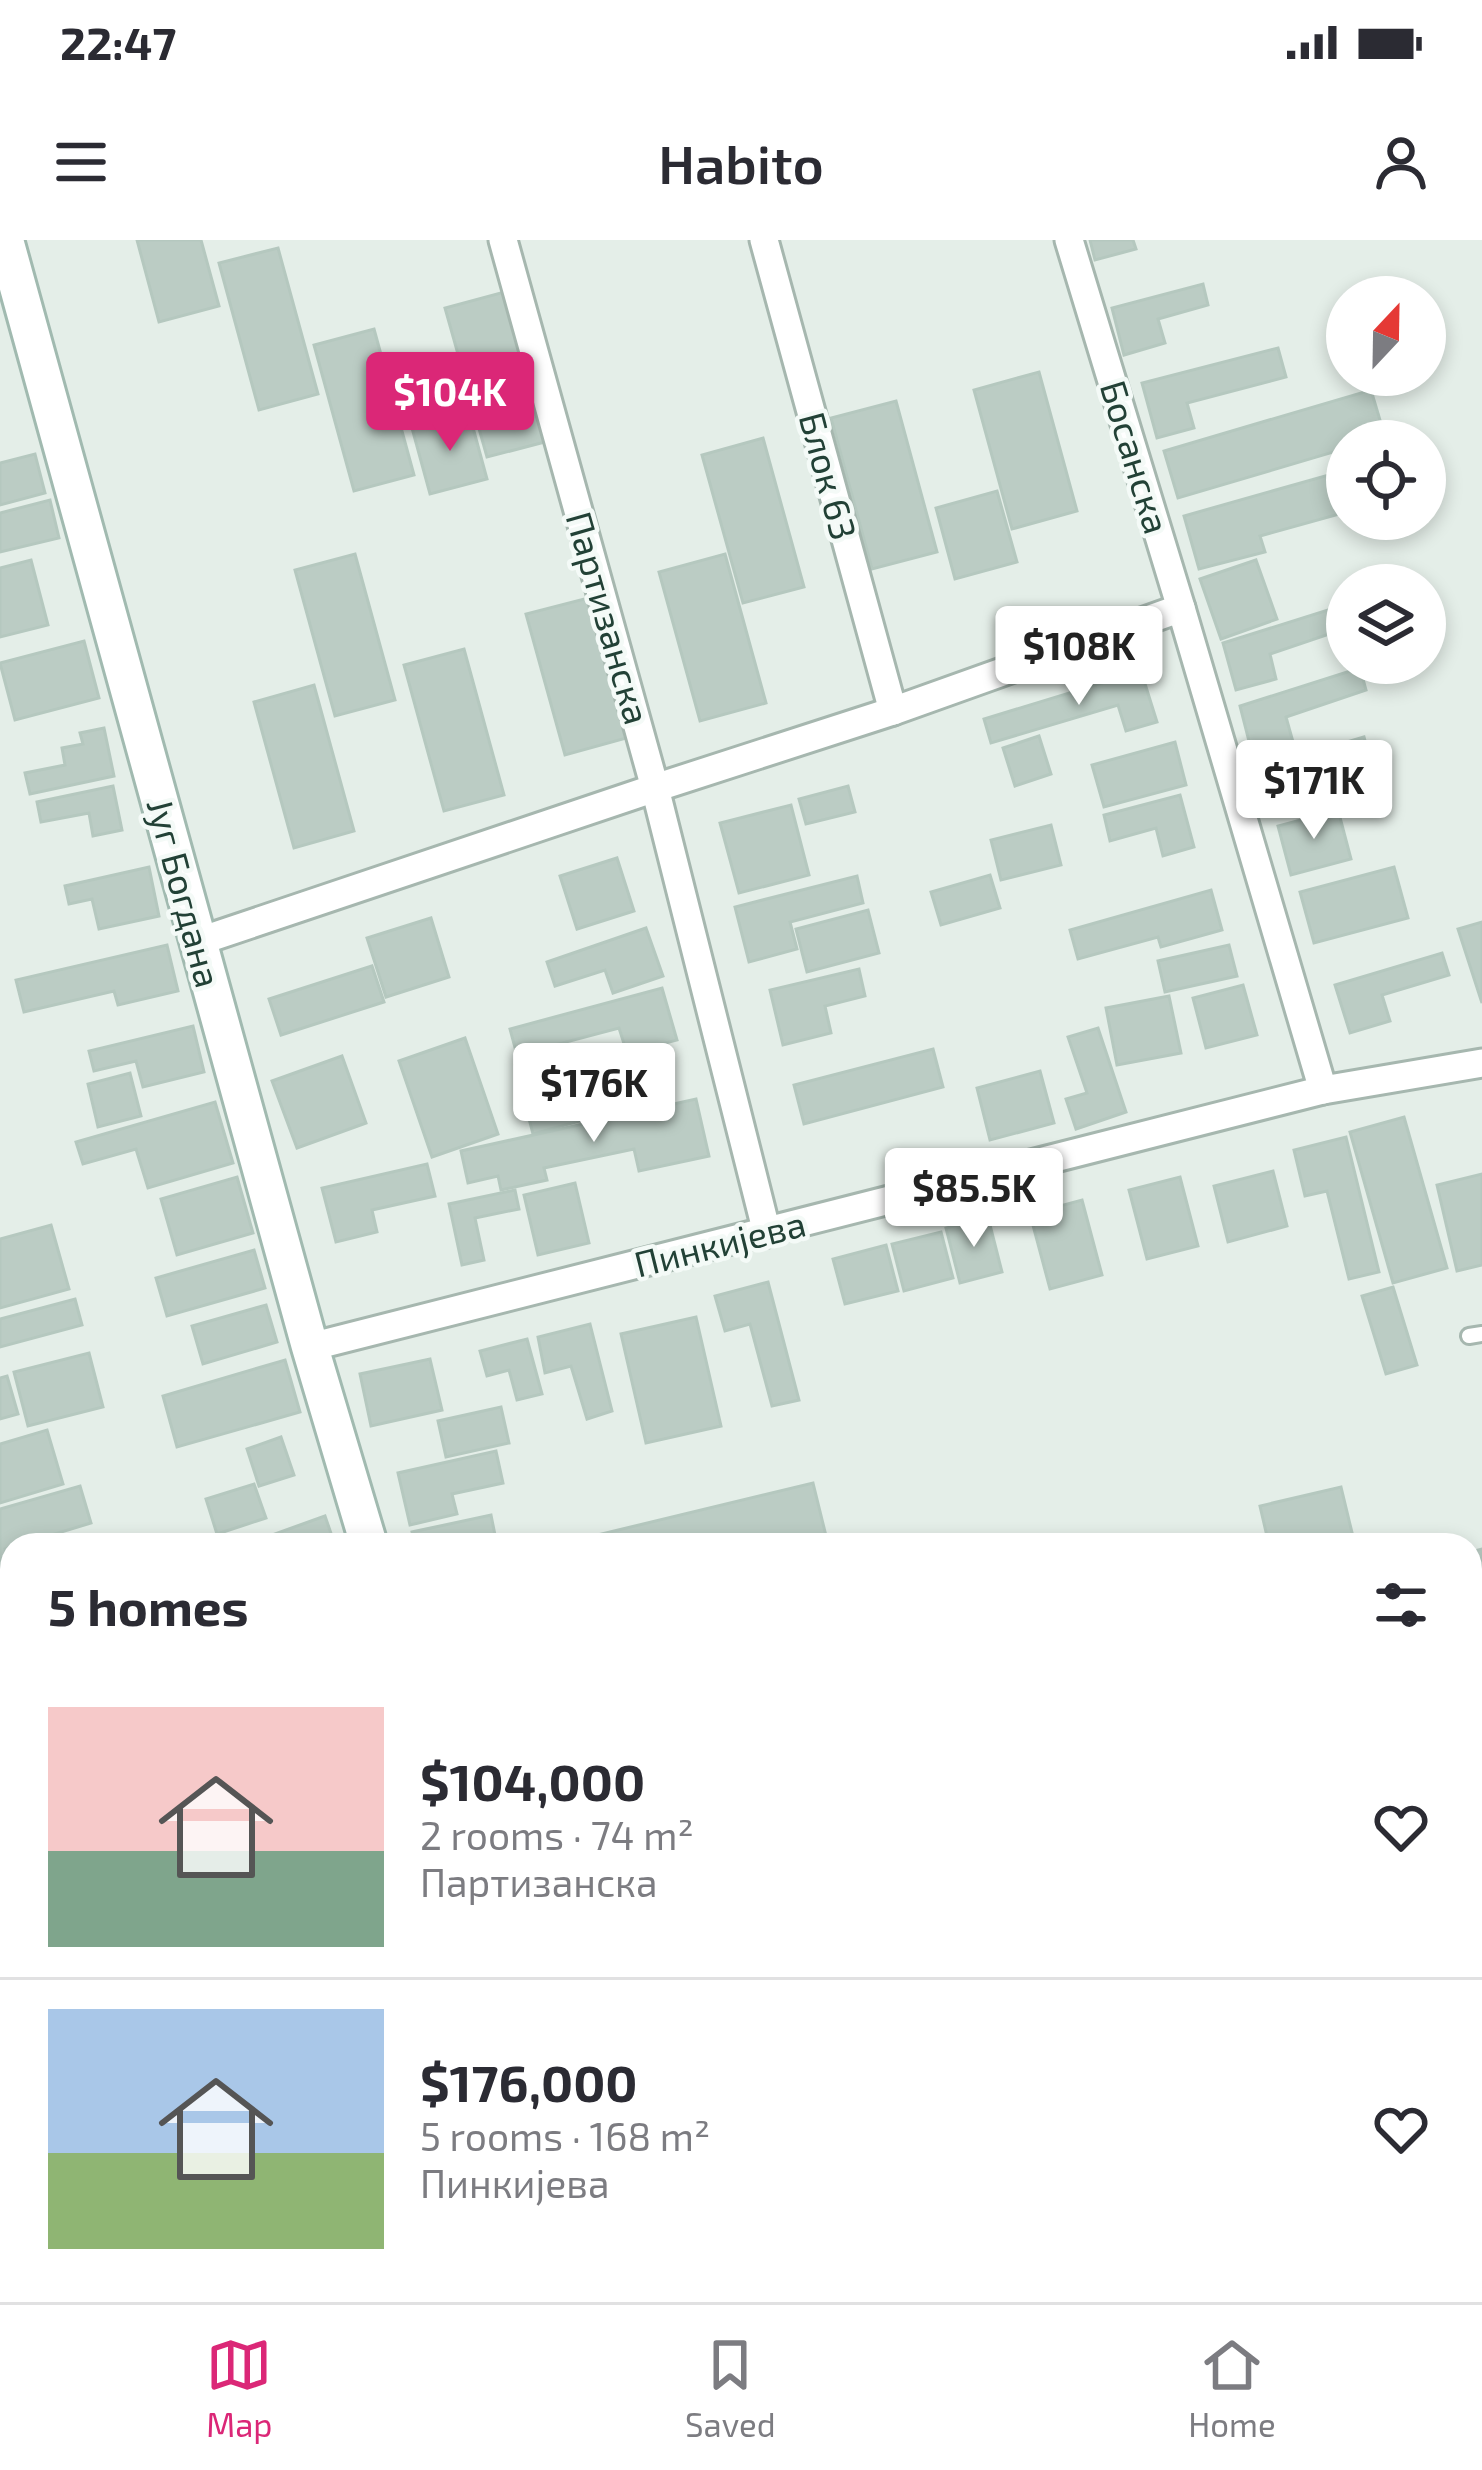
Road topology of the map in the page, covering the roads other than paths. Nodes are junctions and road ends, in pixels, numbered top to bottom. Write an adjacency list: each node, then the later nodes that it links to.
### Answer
1 (5, 240): 8 (street, Југ Богдана)
2 (502, 240): 7 (street, Партизанска)
3 (764, 240): 6 (street, Блок 63)
4 (1069, 240): 5 (street, Босанска)
5 (1181, 608): 6 (street); 10 (street, Босанска)
6 (892, 711): 7 (street)
7 (655, 788): 8 (street); 11 (street, Партизанска)
8 (197, 942): 12 (street, Југ Богдана)
9 (1482, 1063): 10 (street, Пинкијева)
10 (1323, 1090): 11 (street, Пинкијева)
11 (766, 1233): 12 (street, Пинкијева)
12 (310, 1347): 13 (street, Југ Богдана)
13 (365, 1533)

